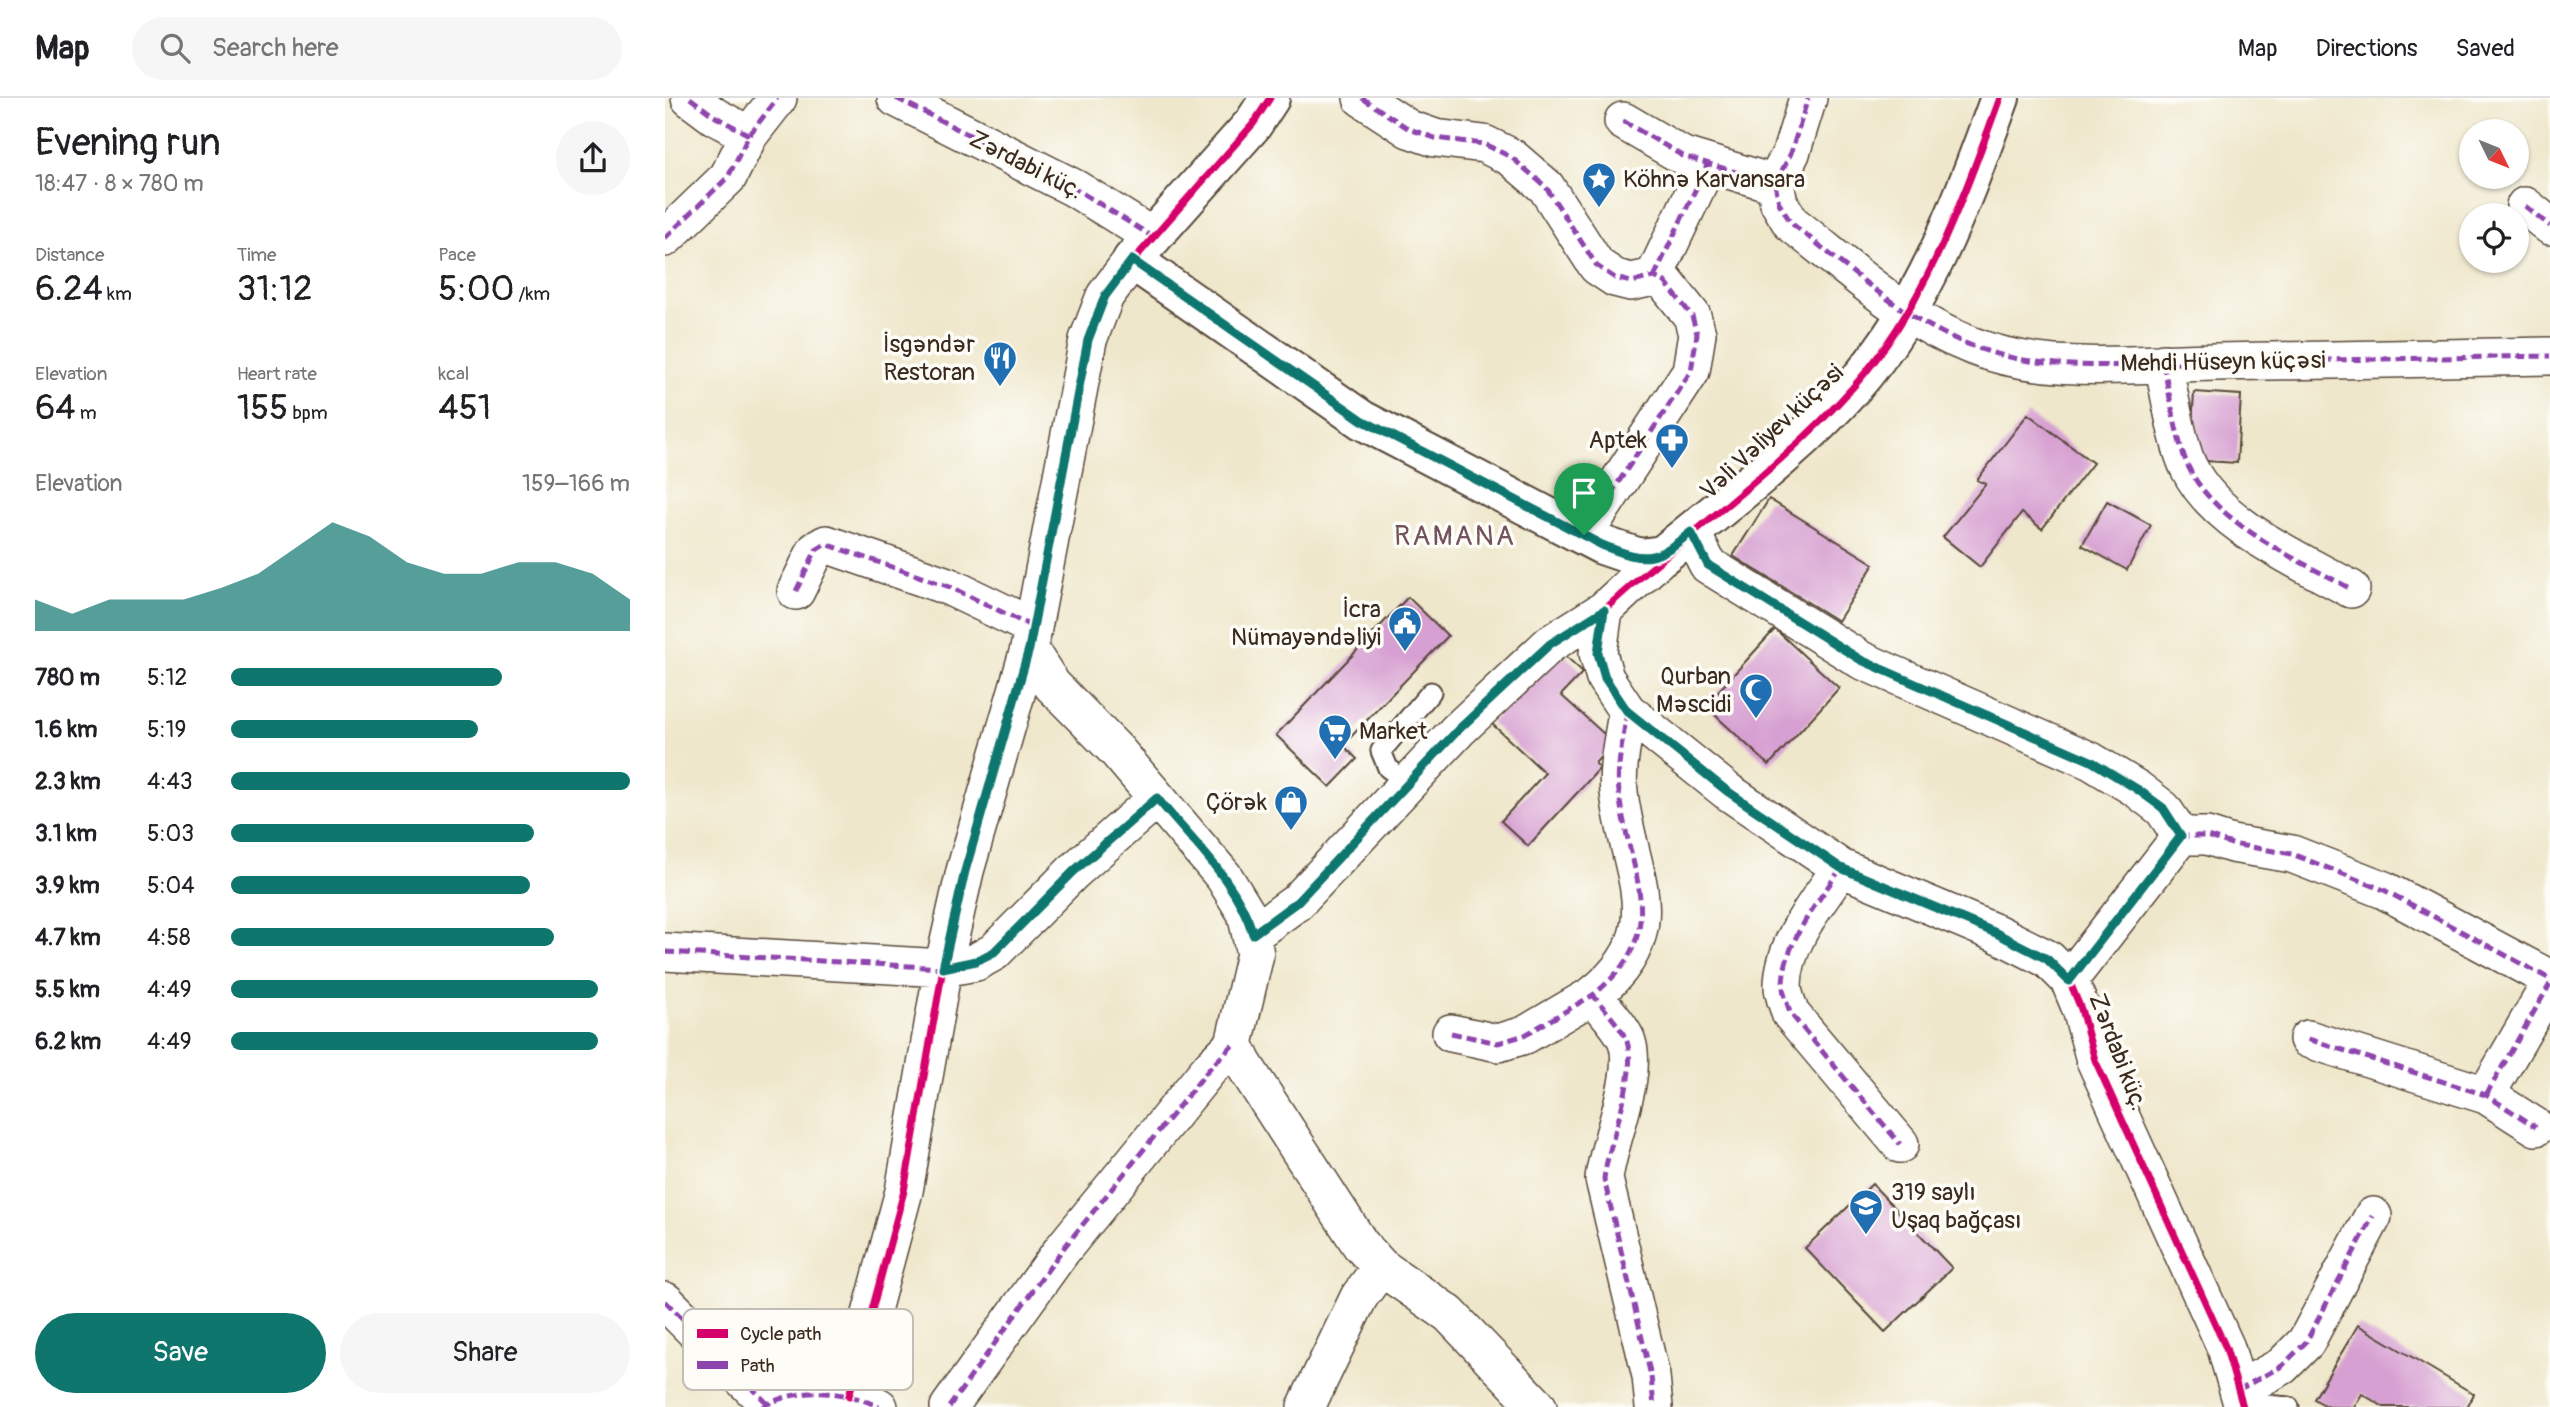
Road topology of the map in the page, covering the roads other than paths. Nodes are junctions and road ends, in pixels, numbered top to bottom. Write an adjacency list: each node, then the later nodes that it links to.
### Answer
1 (690, 98): 9 (street)
2 (778, 98): 9 (street)
3 (896, 98): 13 (street, Zərdabi küç.)
4 (1270, 98): 13 (street)
5 (1362, 98): 14 (street)
6 (1808, 98): 11 (street)
7 (2000, 98): 15 (street, Vəli Vəliyev küçəsi)
8 (1623, 121): 10 (street)
9 (749, 135): 12 (street)
10 (1707, 165): 11 (street); 14 (street)
11 (1776, 184): 15 (street, Mehdi Hüseyn küçəsi)
12 (665, 238)
13 (1142, 249): 18 (street, Zərdabi küç.); 23 (street)
14 (1654, 277): 18 (street)
15 (1906, 313): 17 (street, Mehdi Hüseyn küçəsi); 19 (street, Vəli Vəliyev küçəsi)
16 (2550, 356): 17 (street, Mehdi Hüseyn küçəsi)
17 (2162, 363): 20 (street)
18 (1584, 535): 19 (street, Zərdabi küç.)
19 (1677, 543): 22 (street); 28 (street)
20 (2351, 589)
21 (796, 591): 23 (street)
22 (1604, 610): 25 (street, Zərdabi küç.); 26 (street)
23 (1031, 638): 27 (street); 32 (street)
24 (1431, 692): 26 (lane)
25 (1627, 711): 29 (street, Zərdabi küç.); 35 (street)
26 (1408, 783): 30 (street)
27 (1157, 798): 30 (street); 32 (street)
28 (2181, 836): 33 (street); 34 (street)
29 (1841, 868): 33 (street, Zərdabi küç.); 41 (street)
30 (1253, 934): 38 (street)
31 (665, 953): 32 (street)
32 (943, 968): 45 (street)
33 (2069, 981): 48 (street, Zərdabi küç.)
34 (2550, 982): 39 (street)
35 (1593, 995): 36 (street); 54 (street)
36 (1451, 1033)
37 (2308, 1039): 39 (street)
38 (1234, 1044): 43 (street); 51 (street)
39 (2487, 1095): 40 (street)
40 (2536, 1127)
41 (1900, 1144)
42 (2374, 1216): 48 (street)
43 (1381, 1267): 52 (street); 53 (street)
44 (665, 1301): 46 (street)
45 (882, 1309)
46 (683, 1320)
47 (751, 1390): 50 (street)
48 (2241, 1400): 55 (lane)
49 (864, 1401): 50 (street)
50 (765, 1405)
51 (949, 1407)
52 (1306, 1407)
53 (1538, 1407)
54 (1654, 1407)
55 (2289, 1407)

